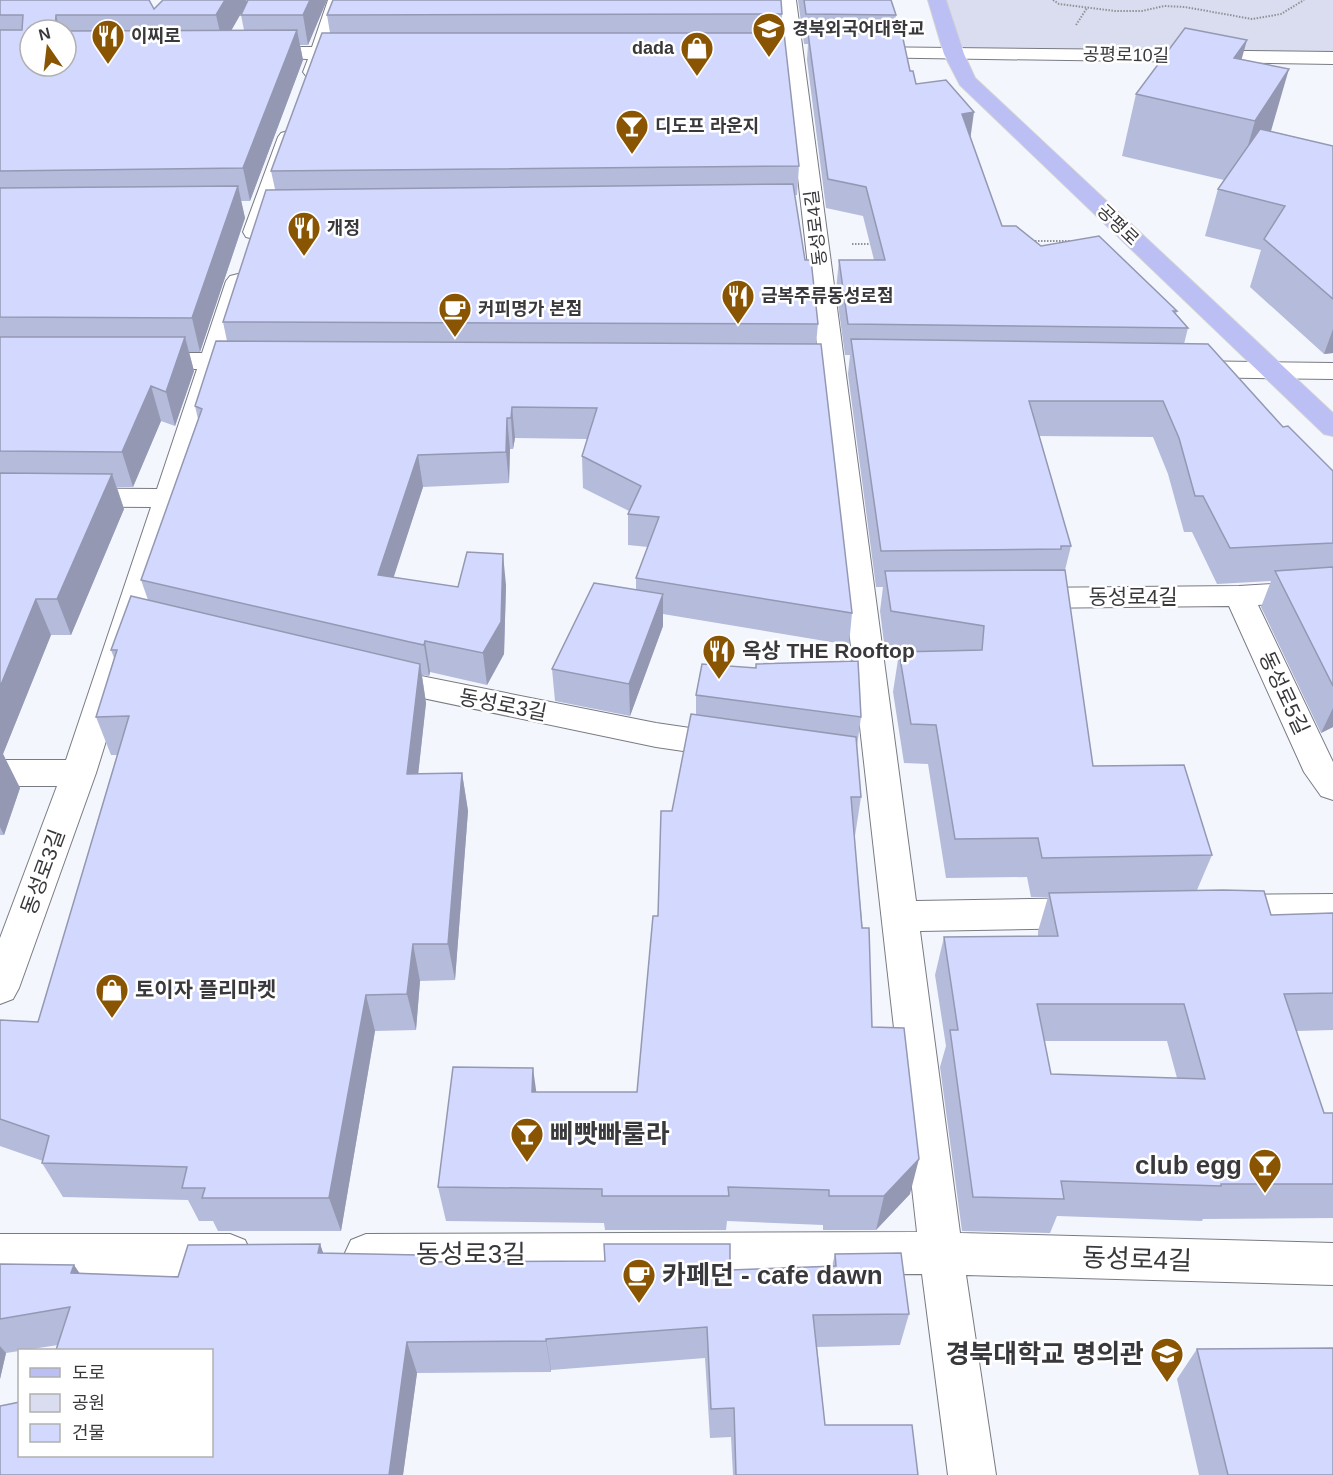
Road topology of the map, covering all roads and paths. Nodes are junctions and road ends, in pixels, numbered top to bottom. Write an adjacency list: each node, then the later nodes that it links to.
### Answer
1 (337, 0): 9 (street, 동성로3길)
2 (787, 0): 7 (street, 동성로4길)
3 (937, 0): 13 (main road, 공평로)
4 (1053, 0): 5 (path)
5 (1304, 0)
6 (771, 52): 7 (street)
7 (795, 52): 11 (street); 18 (street, 동성로4길)
8 (242, 53): 9 (street)
9 (320, 53): 10 (street); 20 (street, 동성로3길)
10 (379, 53)
11 (817, 53)
12 (849, 53): 13 (street, 공평로10길)
13 (954, 54): 14 (street, 공평로10길); 15 (main road, 공평로)
14 (1333, 58)
15 (1133, 240): 16 (path); 23 (main road, 공평로)
16 (1028, 242)
17 (876, 244): 18 (path)
18 (818, 245): 36 (street, 동성로4길)
19 (117, 361): 20 (street)
20 (211, 361): 21 (street); 27 (street, 동성로3길)
21 (271, 362)
22 (1164, 369): 23 (street)
23 (1271, 371): 24 (street); 25 (main road, 공평로)
24 (1333, 371)
25 (1333, 428)
26 (0, 497): 27 (street)
27 (167, 498): 31 (street, 동성로3길)
28 (1333, 590): 29 (street, 동성로4길)
29 (1239, 596): 30 (street, 동성로4길); 39 (street, 동성로5길)
30 (1002, 598)
31 (129, 618): 32 (street); 38 (street, 동성로3길)
32 (163, 627)
33 (358, 674): 34 (street, 동성로3길)
34 (762, 750)
35 (846, 762): 36 (street)
36 (881, 767): 43 (street, 동성로4길)
37 (0, 773): 38 (street)
38 (80, 773): 44 (street, 동성로3길)
39 (1333, 787)
40 (1333, 909): 41 (street)
41 (1192, 911)
42 (1122, 912): 43 (street)
43 (900, 916): 45 (street, 동성로4길)
44 (0, 987)
45 (941, 1253): 47 (street, 동성로3길); 49 (street, 동성로4길); 50 (street, 동성로4길)
46 (262, 1255): 48 (street)
47 (334, 1255)
48 (0, 1256)
49 (1333, 1264)
50 (972, 1475)

